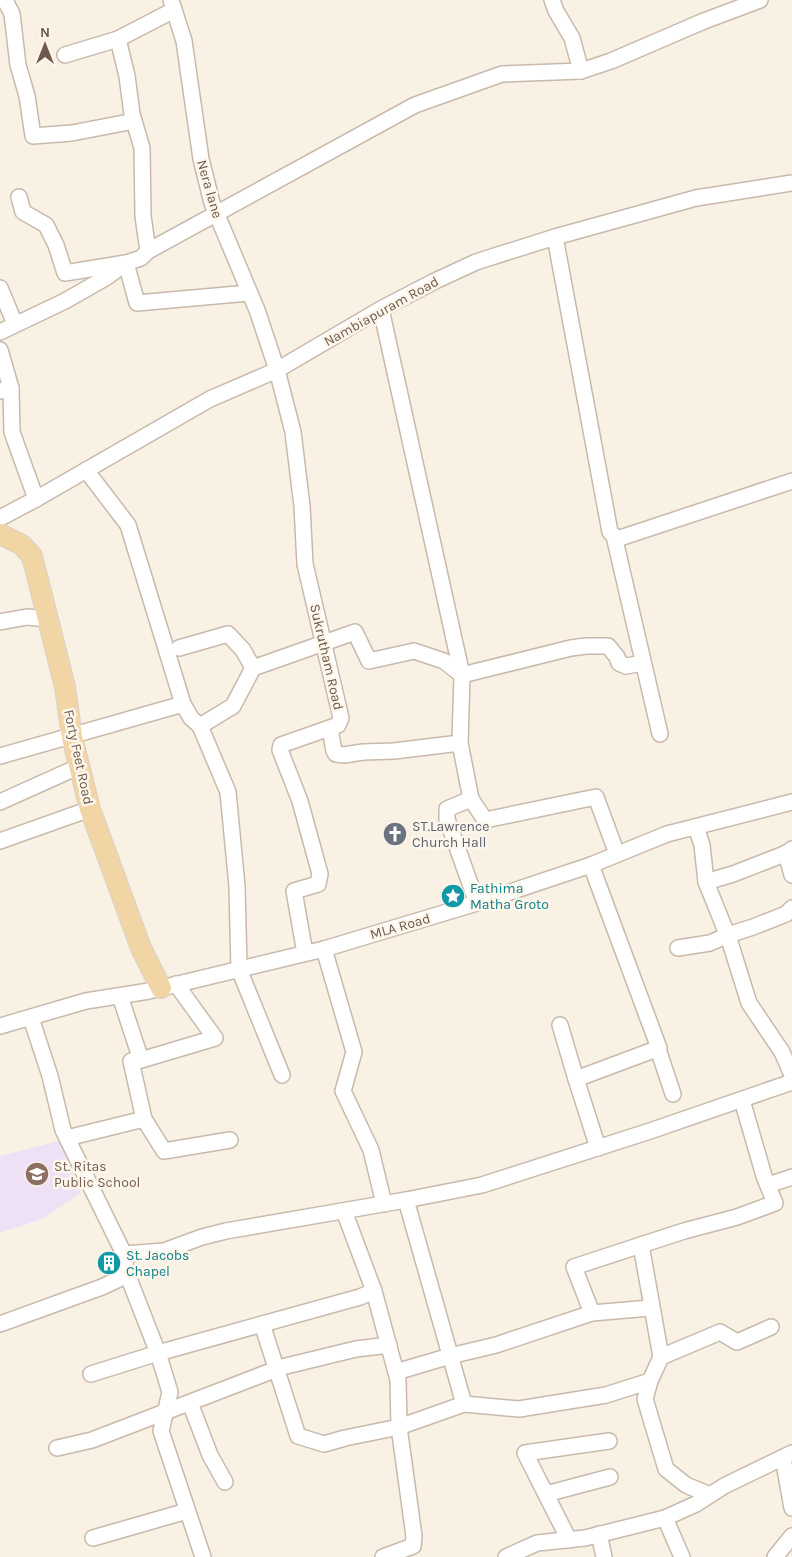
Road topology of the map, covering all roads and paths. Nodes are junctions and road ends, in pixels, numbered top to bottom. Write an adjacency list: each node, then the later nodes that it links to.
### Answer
1 (5, 0): 8 (street)
2 (552, 0): 7 (street)
3 (752, 2): 7 (street)
4 (172, 5): 5 (street); 11 (street, Nera lane)
5 (118, 39): 6 (street); 8 (street)
6 (65, 55)
7 (581, 71): 11 (street)
8 (134, 121): 13 (street)
9 (792, 183): 12 (street, Nambiapuram Road)
10 (19, 197): 14 (street)
11 (215, 213): 13 (street); 16 (street, Nera lane)
12 (555, 237): 17 (street, Nambiapuram Road); 28 (street)
13 (148, 251): 14 (street)
14 (126, 263): 16 (street); 18 (street)
15 (0, 288): 18 (street)
16 (249, 293): 21 (street, Nera lane)
17 (381, 309): 21 (street, Nambiapuram Road); 35 (street)
18 (15, 324): 19 (street)
19 (0, 332)
20 (0, 350): 22 (street)
21 (277, 370): 23 (street, Nambiapuram Road); 31 (street, Sukrutham Road)
22 (6, 390): 25 (street)
23 (86, 470): 25 (street, Nambiapuram Road); 36 (street)
24 (792, 481): 28 (street)
25 (36, 499): 26 (street, Nambiapuram Road)
26 (0, 518)
27 (0, 534): 29 (main road, Forty Feet Road)
28 (614, 536): 33 (street)
29 (48, 618): 30 (street); 40 (main road, Forty Feet Road)
30 (0, 622)
31 (325, 643): 34 (street); 35 (street); 38 (street, Sukrutham Road)
32 (180, 648): 34 (street)
33 (643, 663): 35 (street); 39 (street)
34 (253, 668): 37 (street)
35 (462, 675): 41 (street)
36 (183, 704): 37 (street); 40 (street)
37 (200, 726): 61 (street)
38 (330, 729): 41 (street, Sukrutham Road); 60 (street)
39 (660, 734)
40 (72, 737): 42 (street); 43 (main road, Forty Feet Road)
41 (460, 743): 44 (street)
42 (0, 756)
43 (80, 766): 45 (street); 47 (main road, Forty Feet Road)
44 (471, 799): 51 (street); 55 (street)
45 (0, 802)
46 (792, 802): 48 (street, MLA Road)
47 (90, 810): 49 (street); 62 (main road, Forty Feet Road)
48 (696, 827): 51 (street, MLA Road); 54 (street)
49 (0, 841)
50 (789, 851): 53 (street); 54 (street)
51 (617, 854): 52 (street, MLA Road)
52 (591, 865): 55 (street, MLA Road); 67 (street)
53 (792, 875)
54 (706, 882): 57 (street)
55 (477, 904): 59 (street, MLA Road)
56 (792, 908): 57 (street)
57 (728, 934): 58 (street); 70 (street)
58 (678, 948)
59 (324, 949): 60 (street, MLA Road); 82 (street)
60 (305, 953): 61 (street, MLA Road)
61 (239, 969): 62 (street, MLA Road); 69 (street)
62 (168, 986): 63 (street, MLA Road); 68 (street)
63 (120, 996): 64 (street, MLA Road); 68 (street)
64 (30, 1018): 66 (street, MLA Road); 76 (street)
65 (560, 1025): 71 (street)
66 (0, 1026)
67 (658, 1049): 71 (street); 73 (street)
68 (140, 1060): 75 (street)
69 (282, 1075)
70 (792, 1075)
71 (576, 1079): 78 (street)
72 (792, 1082): 74 (street)
73 (673, 1094)
74 (742, 1100): 78 (street); 80 (street)
75 (144, 1119): 76 (street); 77 (street)
76 (67, 1138): 85 (street)
77 (230, 1140)
78 (598, 1148): 81 (street)
79 (792, 1177): 80 (street)
80 (768, 1185): 84 (street)
81 (406, 1200): 82 (street); 95 (street)
82 (384, 1204): 83 (street)
83 (344, 1211): 85 (street); 87 (street)
84 (640, 1246): 88 (street); 89 (street)
85 (124, 1254): 86 (street)
86 (126, 1271): 90 (street); 94 (street)
87 (374, 1292): 91 (street); 93 (street)
88 (650, 1308): 89 (street); 96 (street)
89 (592, 1313): 95 (street)
90 (0, 1324)
91 (262, 1324): 94 (street); 97 (street)
92 (771, 1327): 96 (street)
93 (389, 1345): 97 (street); 98 (street)
94 (158, 1353): 99 (street); 103 (street)
95 (450, 1356): 98 (street); 102 (street)
96 (661, 1357): 100 (street)
97 (276, 1369): 101 (street); 104 (street)
98 (396, 1372): 104 (street)
99 (91, 1374)
100 (650, 1381): 102 (street); 111 (street)
101 (190, 1404): 103 (street); 109 (street)
102 (464, 1404): 104 (street)
103 (165, 1413): 106 (street); 113 (street)
104 (399, 1427): 121 (street)
105 (608, 1441): 110 (street)
106 (57, 1448)
107 (787, 1456): 111 (street); 112 (street)
108 (610, 1477): 110 (street)
109 (226, 1482)
110 (546, 1494): 118 (street)
111 (710, 1495): 114 (street)
112 (792, 1508)
113 (187, 1511): 117 (street); 120 (street)
114 (665, 1518): 115 (street); 123 (street)
115 (599, 1534): 118 (street); 122 (street)
116 (792, 1536): 124 (street)
117 (92, 1538)
118 (569, 1540): 119 (street)
119 (511, 1556)
120 (203, 1557)
121 (383, 1557)
122 (604, 1557)
123 (682, 1557)
124 (775, 1557)

